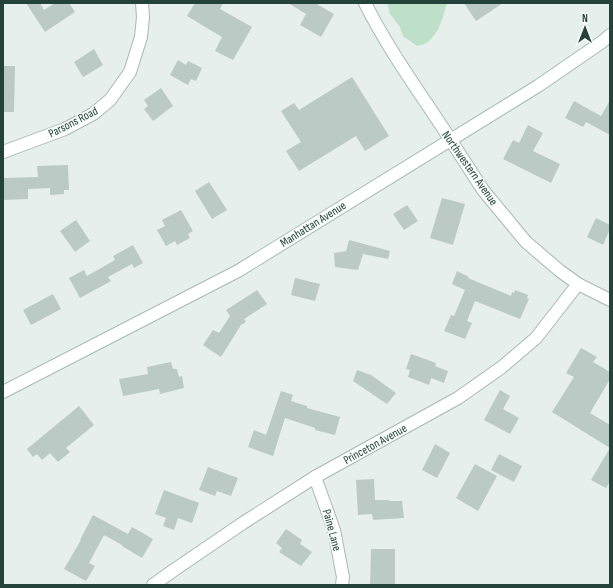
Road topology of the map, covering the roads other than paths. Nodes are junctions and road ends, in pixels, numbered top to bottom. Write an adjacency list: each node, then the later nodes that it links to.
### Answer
1 (142, 3): 5 (street, Parsons Road)
2 (365, 3): 4 (street, Northwestern Avenue)
3 (610, 35): 4 (street, Manhattan Avenue)
4 (450, 139): 6 (street, Northwestern Avenue); 8 (street, Manhattan Avenue)
5 (3, 152)
6 (578, 284): 7 (street, Northwestern Avenue); 9 (street, Princeton Avenue)
7 (610, 300)
8 (3, 392)
9 (315, 477): 10 (street, Princeton Avenue); 11 (street, Paine Lane)
10 (153, 585)
11 (342, 585)

